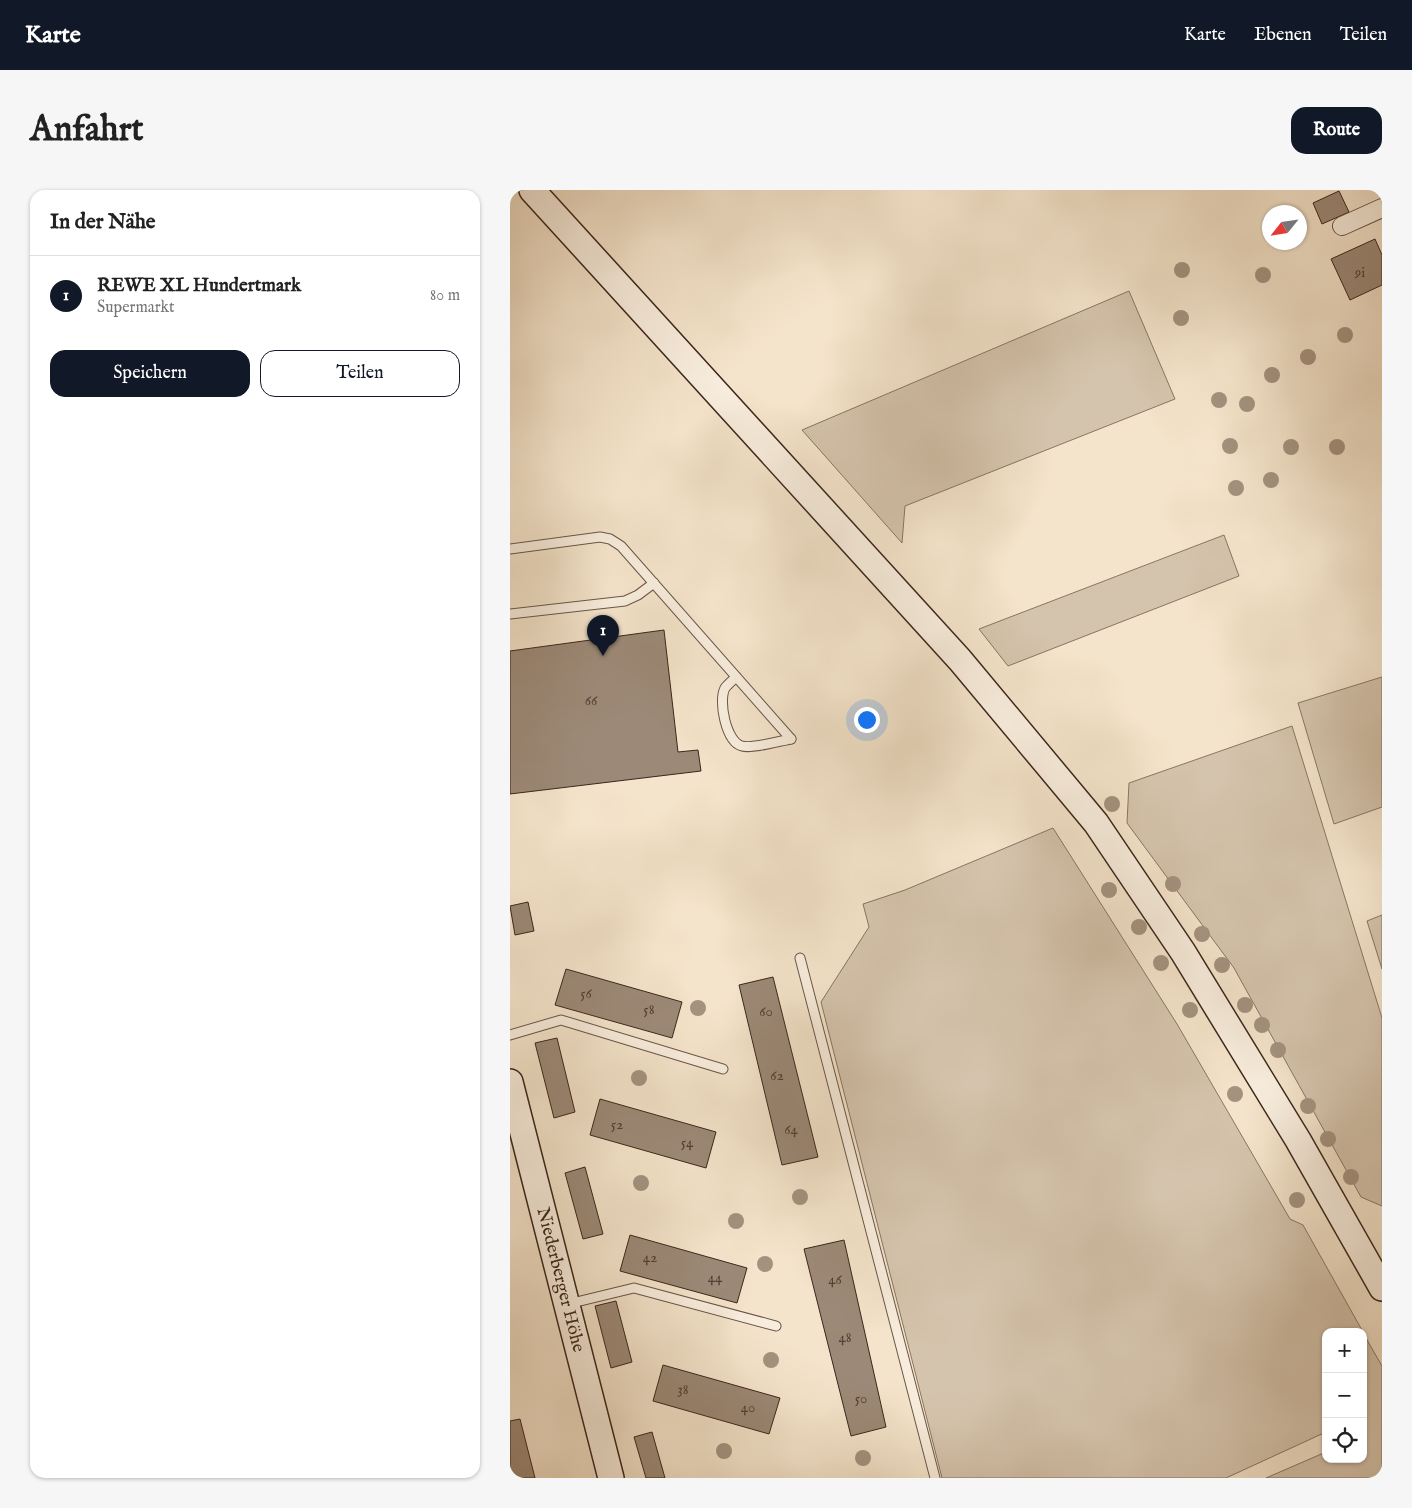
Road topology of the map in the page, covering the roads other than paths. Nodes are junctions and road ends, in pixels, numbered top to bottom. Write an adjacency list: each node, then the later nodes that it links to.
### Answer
1 (532, 190): 12 (main road)
2 (1382, 208): 3 (street)
3 (1342, 226)
4 (510, 549): 5 (lane)
5 (654, 583): 6 (lane); 7 (lane)
6 (510, 614)
7 (736, 677): 7 (lane)
8 (800, 958): 16 (lane)
9 (510, 1035): 10 (lane)
10 (724, 1069)
11 (510, 1082): 13 (main road, Niederberger Höhe)
12 (1382, 1288)
13 (567, 1304): 14 (lane); 15 (main road, Niederberger Höhe)
14 (776, 1326)
15 (611, 1478)
16 (935, 1478)

